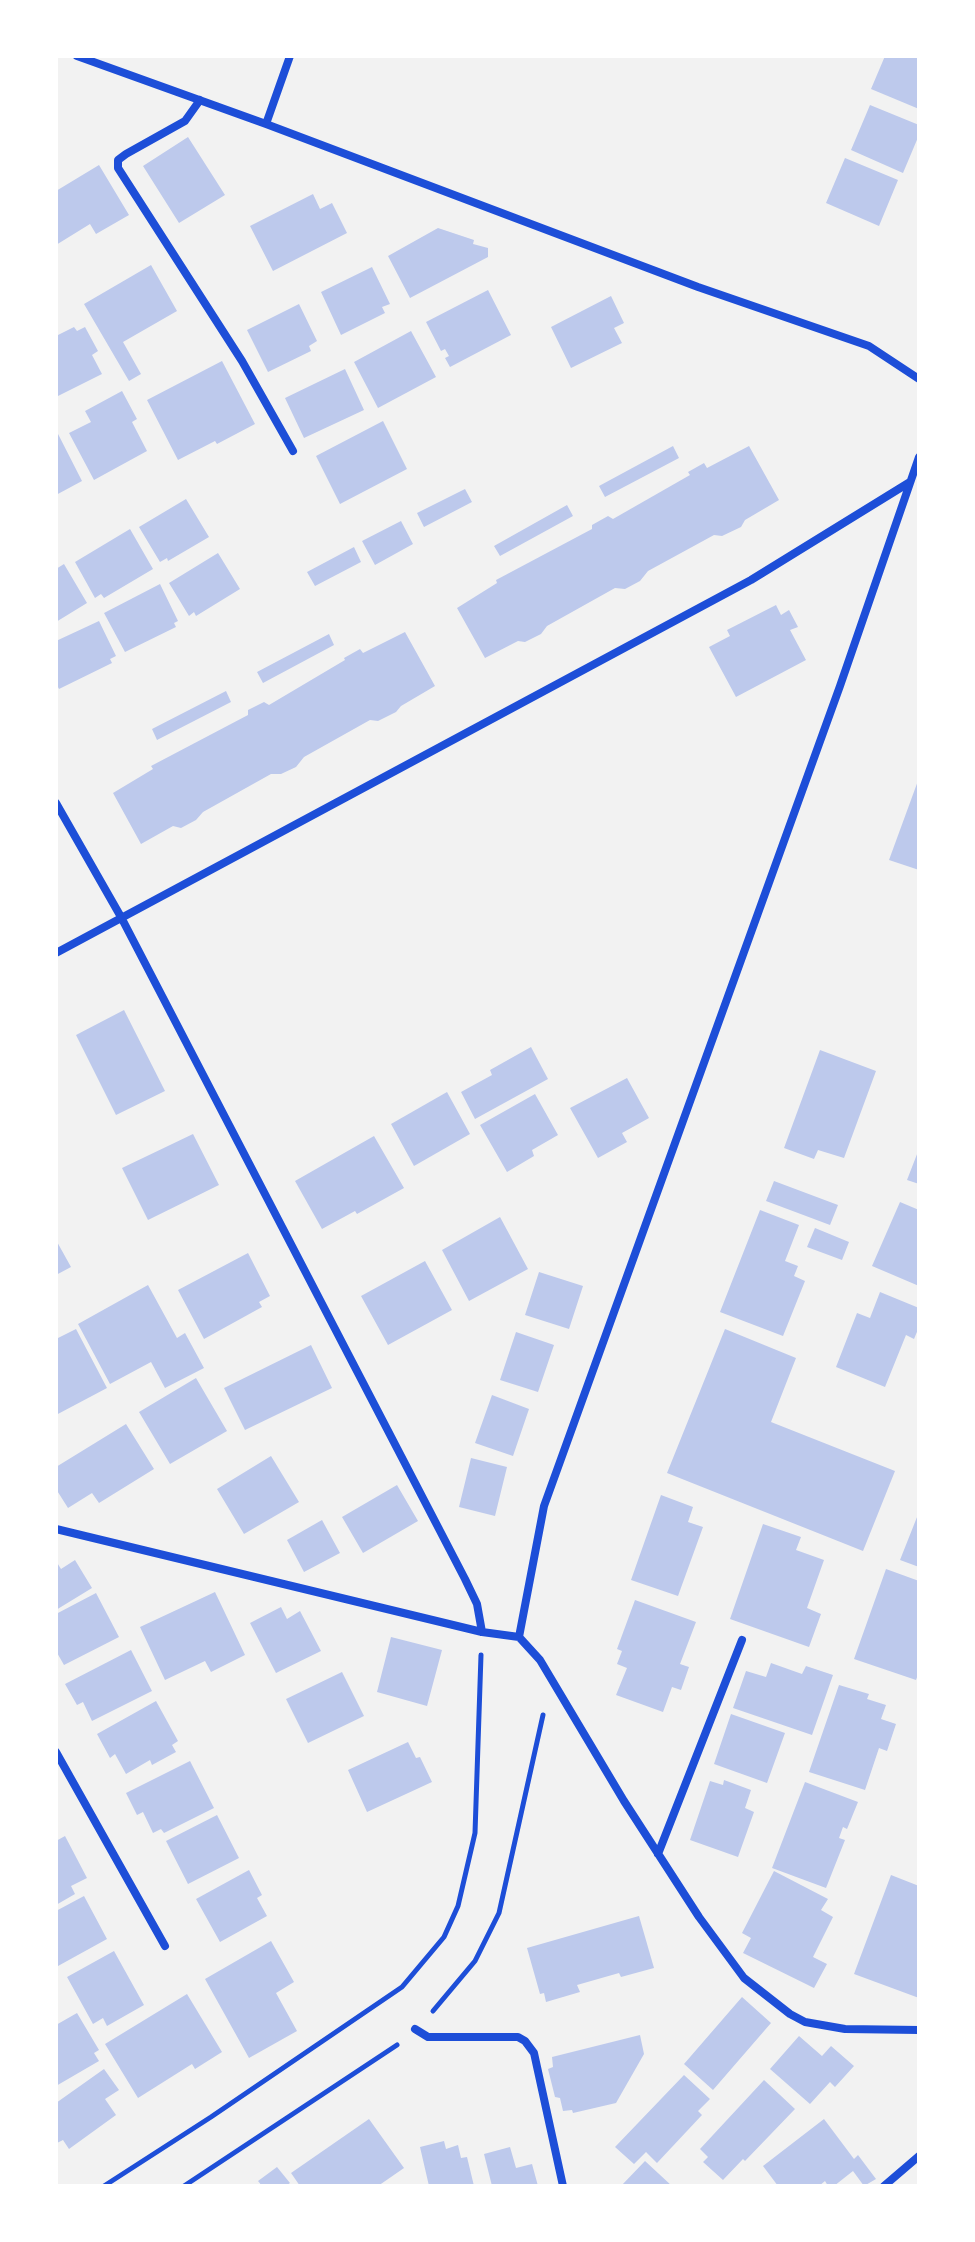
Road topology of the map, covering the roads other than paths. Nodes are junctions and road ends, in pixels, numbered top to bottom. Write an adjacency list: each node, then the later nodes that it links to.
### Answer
1 (77, 56): 3 (street)
2 (290, 56): 4 (street)
3 (200, 100): 4 (street); 6 (street)
4 (266, 124): 5 (street)
5 (919, 379)
6 (293, 451)
7 (919, 457): 8 (street)
8 (910, 482): 10 (street); 14 (street)
9 (56, 803): 10 (street)
10 (121, 917): 11 (street); 13 (street)
11 (56, 953)
12 (56, 1529): 13 (street)
13 (482, 1632): 14 (street)
14 (519, 1637): 17 (street)
15 (742, 1640): 17 (street)
16 (56, 1752): 18 (street)
17 (658, 1854): 20 (street)
18 (165, 1946)
19 (415, 2029): 22 (street)
20 (919, 2030)
21 (919, 2156): 23 (street)
22 (563, 2186)
23 (884, 2186)

